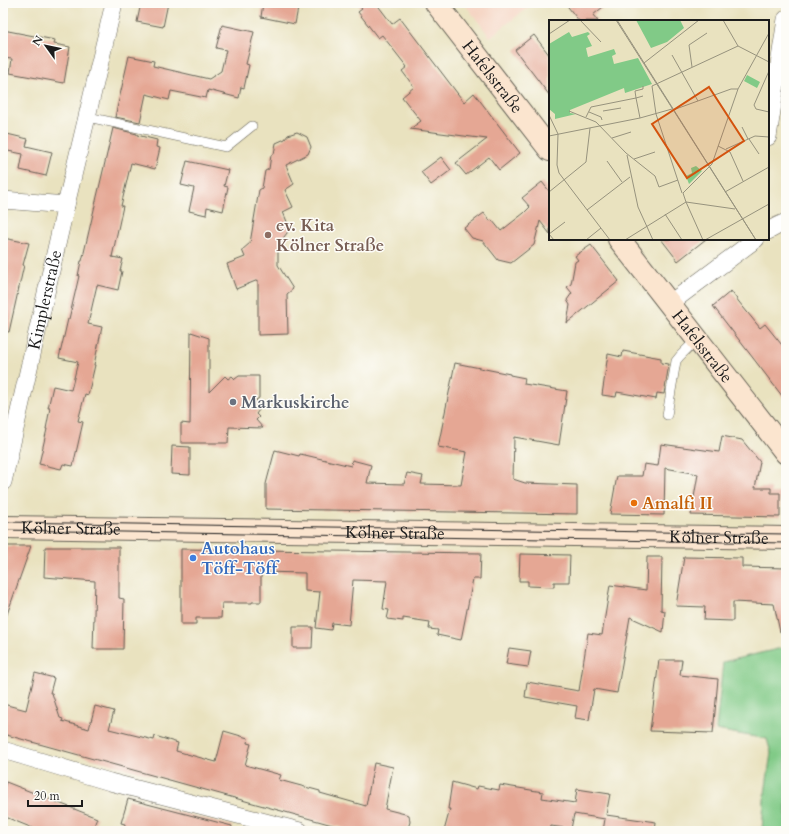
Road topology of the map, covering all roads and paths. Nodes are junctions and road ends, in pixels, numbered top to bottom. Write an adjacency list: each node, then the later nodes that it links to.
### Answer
1 (114, 3): 4 (street, Kimplerstraße)
2 (436, 3): 7 (main road, Hafelsstraße)
3 (786, 19): 6 (street)
4 (88, 117): 5 (lane); 9 (street, Kimplerstraße)
5 (252, 126)
6 (769, 130)
7 (549, 149)
8 (3, 200): 9 (street)
9 (66, 205): 18 (street, Kimplerstraße)
10 (786, 222): 11 (street)
11 (769, 230)
12 (620, 240): 14 (main road, Hafelsstraße)
13 (755, 240): 14 (street)
14 (669, 304): 15 (main road, Hafelsstraße)
15 (697, 339): 16 (lane); 17 (main road, Hafelsstraße)
16 (667, 415)
17 (786, 453)
18 (3, 482)
19 (3, 527): 20 (main road, Kölner Straße)
20 (786, 538)
21 (3, 750): 22 (street)
22 (300, 831)

